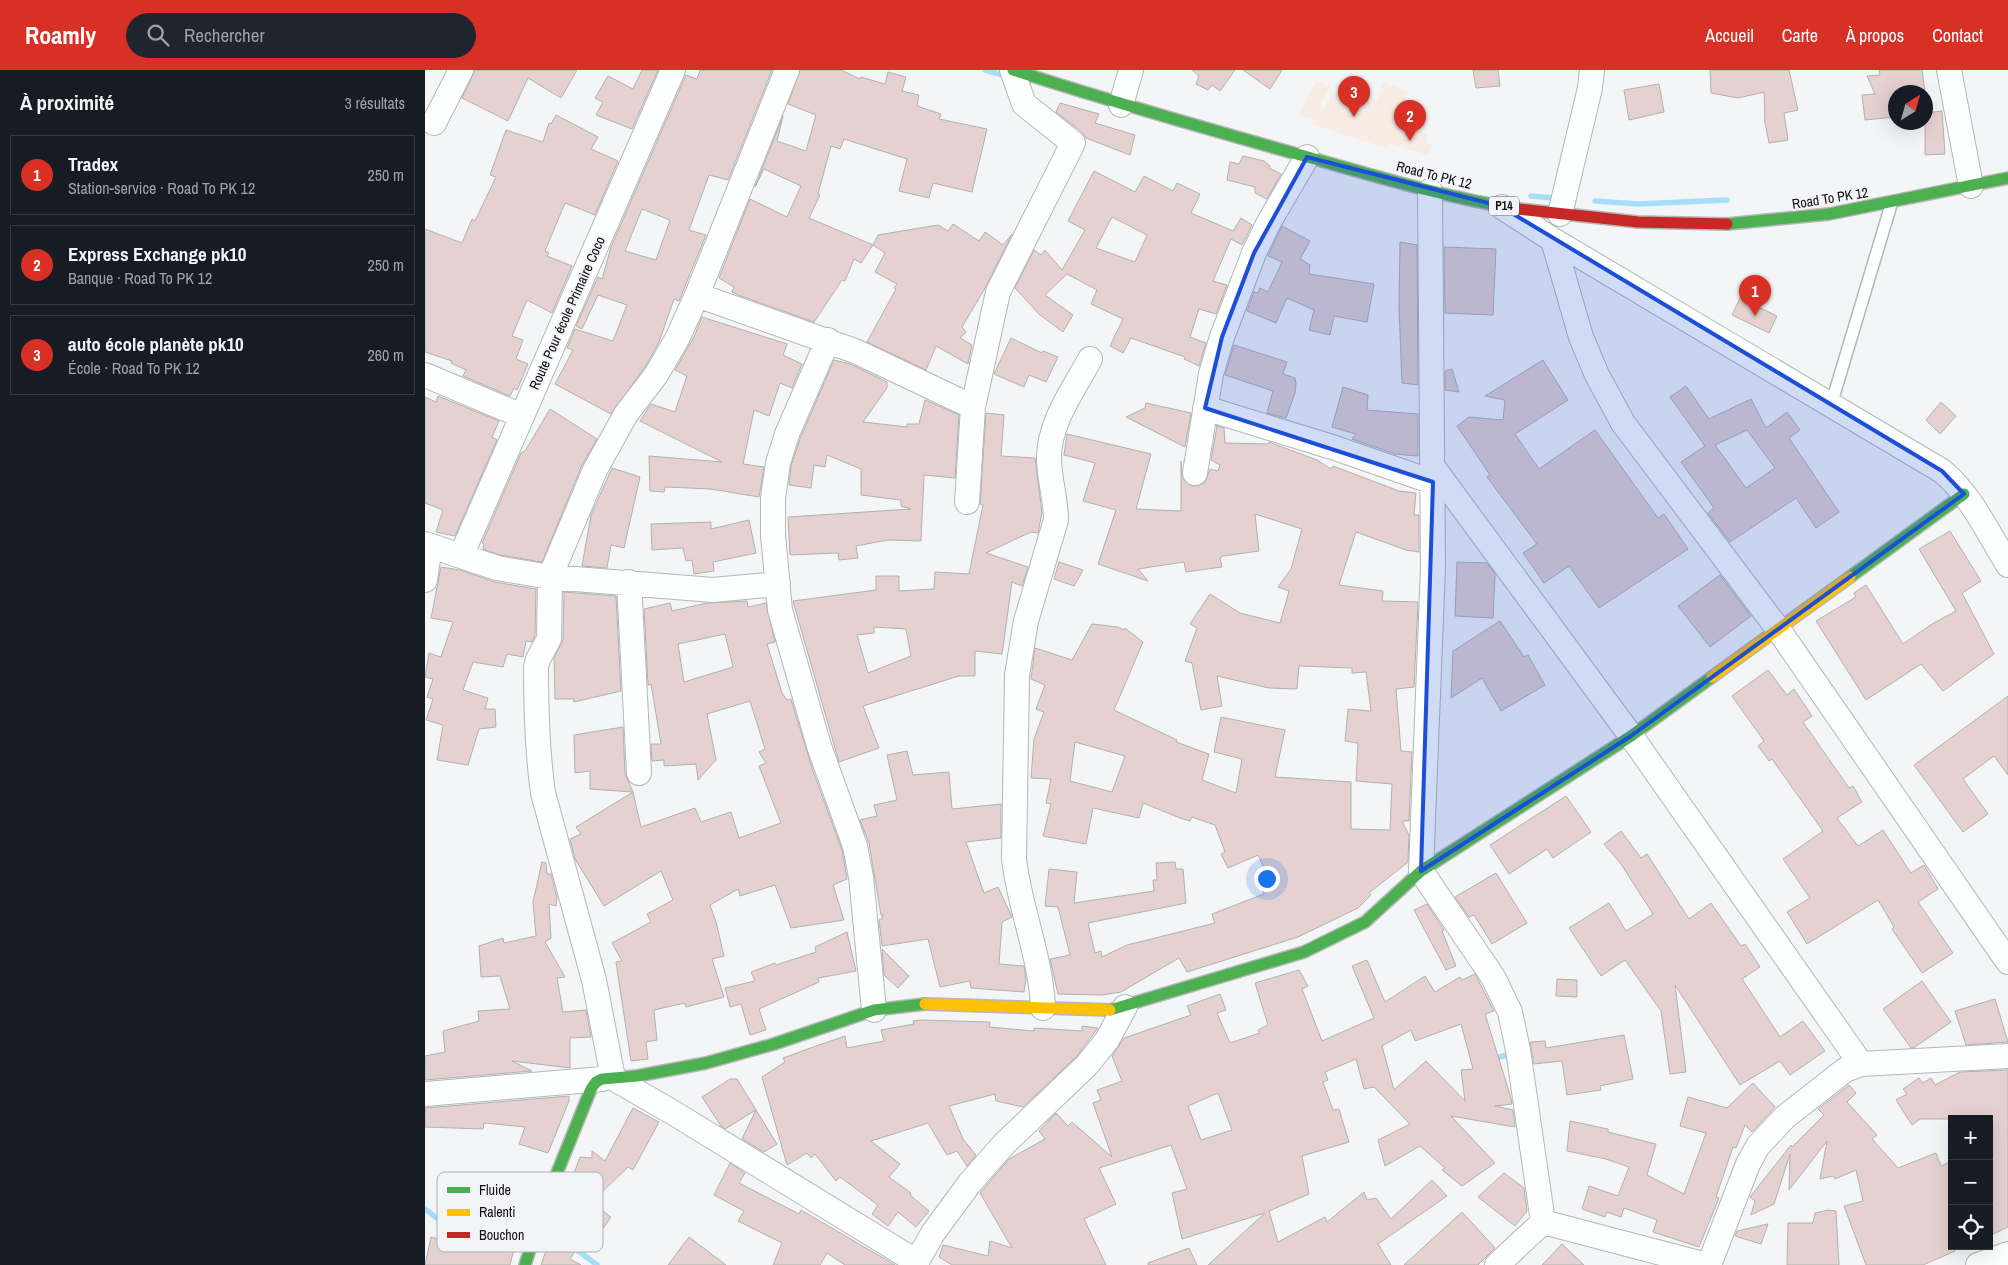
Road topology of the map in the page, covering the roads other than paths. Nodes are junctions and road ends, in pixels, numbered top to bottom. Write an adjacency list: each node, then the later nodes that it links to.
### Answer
1 (461, 70): 9 (street)
2 (673, 70): 25 (street, Route Pour école Primaire Coco)
3 (787, 70): 18 (street)
4 (1013, 70): 8 (street, Road To PK 12 / P14); 23 (street)
5 (1131, 70): 8 (street)
6 (1592, 70): 16 (street)
7 (1949, 70): 12 (street)
8 (1121, 105): 10 (street, Road To PK 12 / P14)
9 (434, 123)
10 (1307, 157): 13 (street, Road To PK 12 / P14); 24 (street)
11 (2008, 178): 12 (street, Road To PK 12 / P14)
12 (1971, 186): 14 (street, Road To PK 12 / P14)
13 (1430, 191): 15 (street, Road To PK 12 / P14); 27 (street)
14 (1892, 203): 16 (street, Road To PK 12 / P14); 22 (lane)
15 (1500, 206): 16 (street, Road To PK 12 / P14); 17 (street)
16 (1560, 214)
17 (1553, 240): 22 (street); 37 (street)
18 (697, 295): 19 (street); 33 (street)
19 (828, 340): 23 (street); 36 (street)
20 (1091, 359): 43 (street)
21 (425, 375): 25 (street)
22 (1831, 405): 28 (street)
23 (973, 407): 29 (street)
24 (1205, 408): 26 (street); 27 (street)
25 (522, 416): 31 (street, Route Pour école Primaire Coco)
26 (1195, 473)
27 (1433, 475): 38 (street); 40 (street)
28 (1964, 494): 32 (street); 37 (street)
29 (967, 502)
30 (428, 545): 31 (street); 34 (street)
31 (461, 556): 33 (street)
32 (2008, 565)
33 (550, 577): 35 (street); 47 (street)
34 (425, 580)
35 (629, 582): 36 (street); 39 (street)
36 (778, 584): 44 (street)
37 (1778, 629): 38 (street); 41 (street)
38 (1631, 736): 40 (street); 46 (street)
39 (639, 773)
40 (1421, 871): 42 (street); 50 (street)
41 (2008, 962)
42 (1125, 1007): 43 (street); 53 (street)
43 (1043, 1008): 44 (street)
44 (874, 1010): 47 (street)
45 (2008, 1056): 46 (street)
46 (1861, 1064): 56 (street)
47 (608, 1078): 48 (street); 49 (street); 53 (street)
48 (425, 1094)
49 (557, 1172)
50 (1543, 1222): 55 (street); 56 (street)
51 (529, 1252): 54 (street)
52 (2008, 1254): 57 (street)
53 (916, 1263)
54 (525, 1265)
55 (1497, 1265)
56 (1708, 1265)
57 (1978, 1265)

